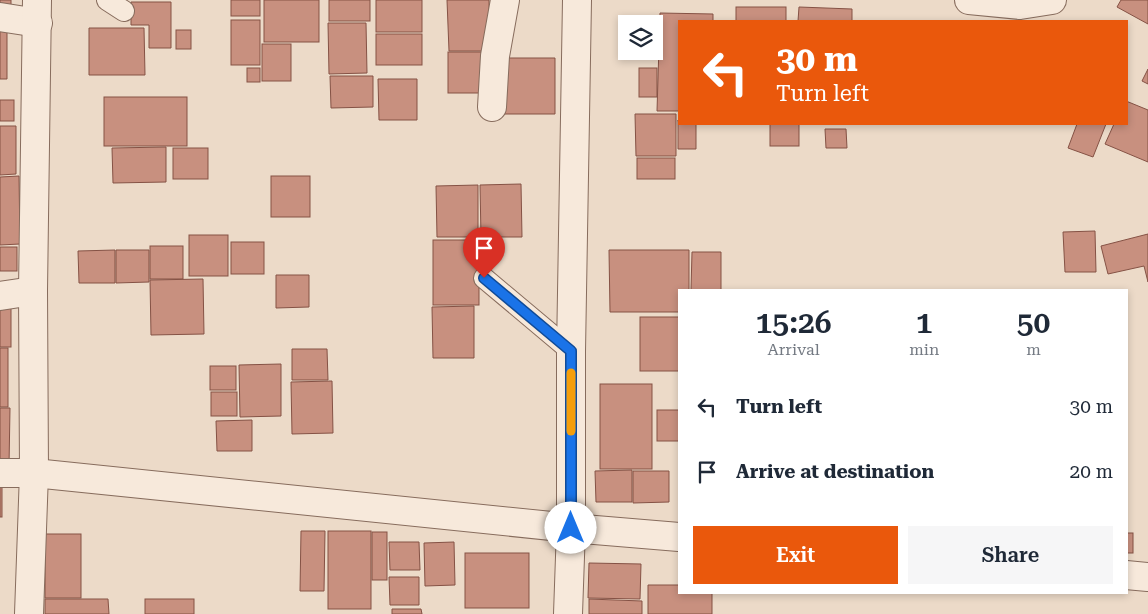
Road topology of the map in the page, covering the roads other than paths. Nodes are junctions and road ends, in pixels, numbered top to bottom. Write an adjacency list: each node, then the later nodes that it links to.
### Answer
1 (107, 0): 6 (lane)
2 (505, 0): 9 (street)
3 (577, 0): 13 (street)
4 (969, 0): 5 (street)
5 (1052, 0)
6 (124, 11)
7 (38, 12): 8 (street); 11 (street)
8 (0, 17)
9 (492, 107)
10 (484, 278): 13 (lane)
11 (33, 291): 12 (street); 15 (street)
12 (0, 296)
13 (571, 351): 16 (street)
14 (0, 473): 15 (street)
15 (34, 473): 16 (street); 20 (street)
16 (571, 528): 17 (street); 21 (street)
17 (678, 537)
18 (1128, 575): 19 (street)
19 (1148, 577)
20 (29, 614)
21 (568, 614)

